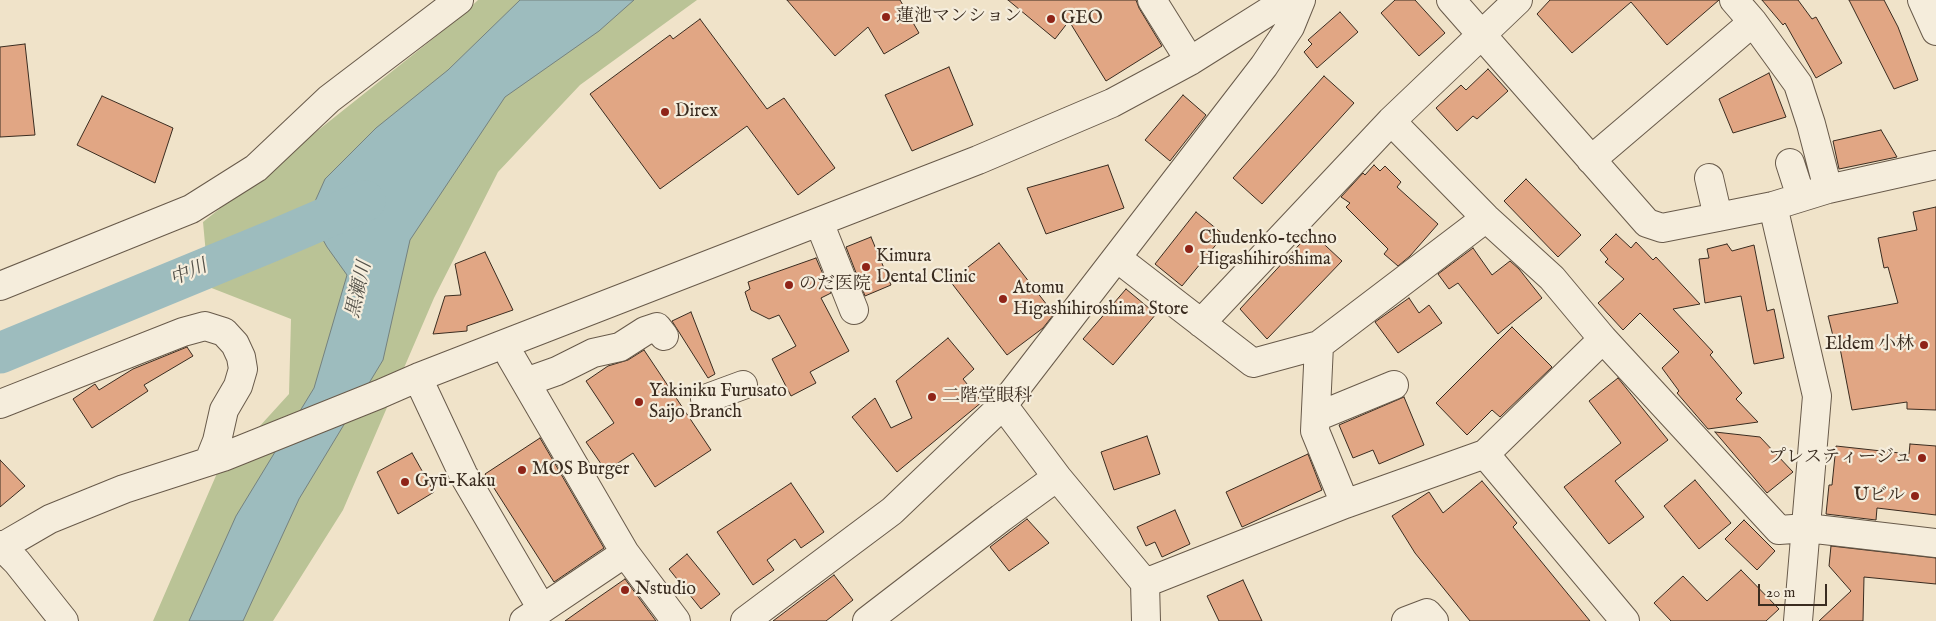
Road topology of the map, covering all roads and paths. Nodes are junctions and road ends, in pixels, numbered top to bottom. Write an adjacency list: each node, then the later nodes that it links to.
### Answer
1 (460, 0): 25 (street)
2 (1152, 0): 12 (street)
3 (1286, 0): 12 (street)
4 (1301, 0): 24 (street)
5 (1451, 0): 11 (street)
6 (1518, 0): 11 (street)
7 (1734, 0): 9 (street)
8 (1922, 0): 10 (street)
9 (1753, 22): 14 (street); 18 (street)
10 (1936, 31)
11 (1481, 35): 13 (street); 14 (street)
12 (1190, 61): 23 (street)
13 (1391, 121): 22 (street); 27 (street)
14 (1591, 160): 21 (street)
15 (1790, 163): 19 (street)
16 (1936, 165): 18 (street)
17 (1709, 178): 21 (street)
18 (1828, 189): 19 (street)
19 (1801, 197): 20 (street)
20 (1773, 206): 21 (street); 44 (street)
21 (1718, 217)
22 (1486, 218): 29 (street); 31 (street)
23 (819, 222): 26 (street); 30 (street)
24 (1118, 258): 27 (street); 38 (street)
25 (0, 286)
26 (854, 310)
27 (1201, 324): 31 (street)
28 (664, 336): 33 (street)
29 (1604, 339): 40 (street); 44 (street)
30 (505, 344): 32 (street); 33 (street)
31 (1319, 345): 39 (street)
32 (419, 377): 41 (street); 49 (street)
33 (526, 382): 47 (street)
34 (743, 385): 36 (street)
35 (1394, 385): 39 (street)
36 (705, 399)
37 (0, 404): 41 (street)
38 (1003, 406): 42 (street); 52 (street)
39 (1316, 417): 43 (street)
40 (1485, 454): 43 (street); 57 (street)
41 (216, 459): 46 (street)
42 (1057, 477): 48 (street); 53 (street)
43 (1345, 504): 48 (street)
44 (1807, 528): 45 (street); 58 (street)
45 (1936, 543)
46 (1, 547): 50 (street)
47 (625, 553): 49 (street); 51 (street)
48 (1145, 583): 54 (street)
49 (533, 615)
50 (64, 621)
51 (676, 621)
52 (745, 621)
53 (867, 621)
54 (1146, 621)
55 (1406, 621): 56 (street)
56 (1434, 621)
57 (1626, 621)
58 (1798, 621)

